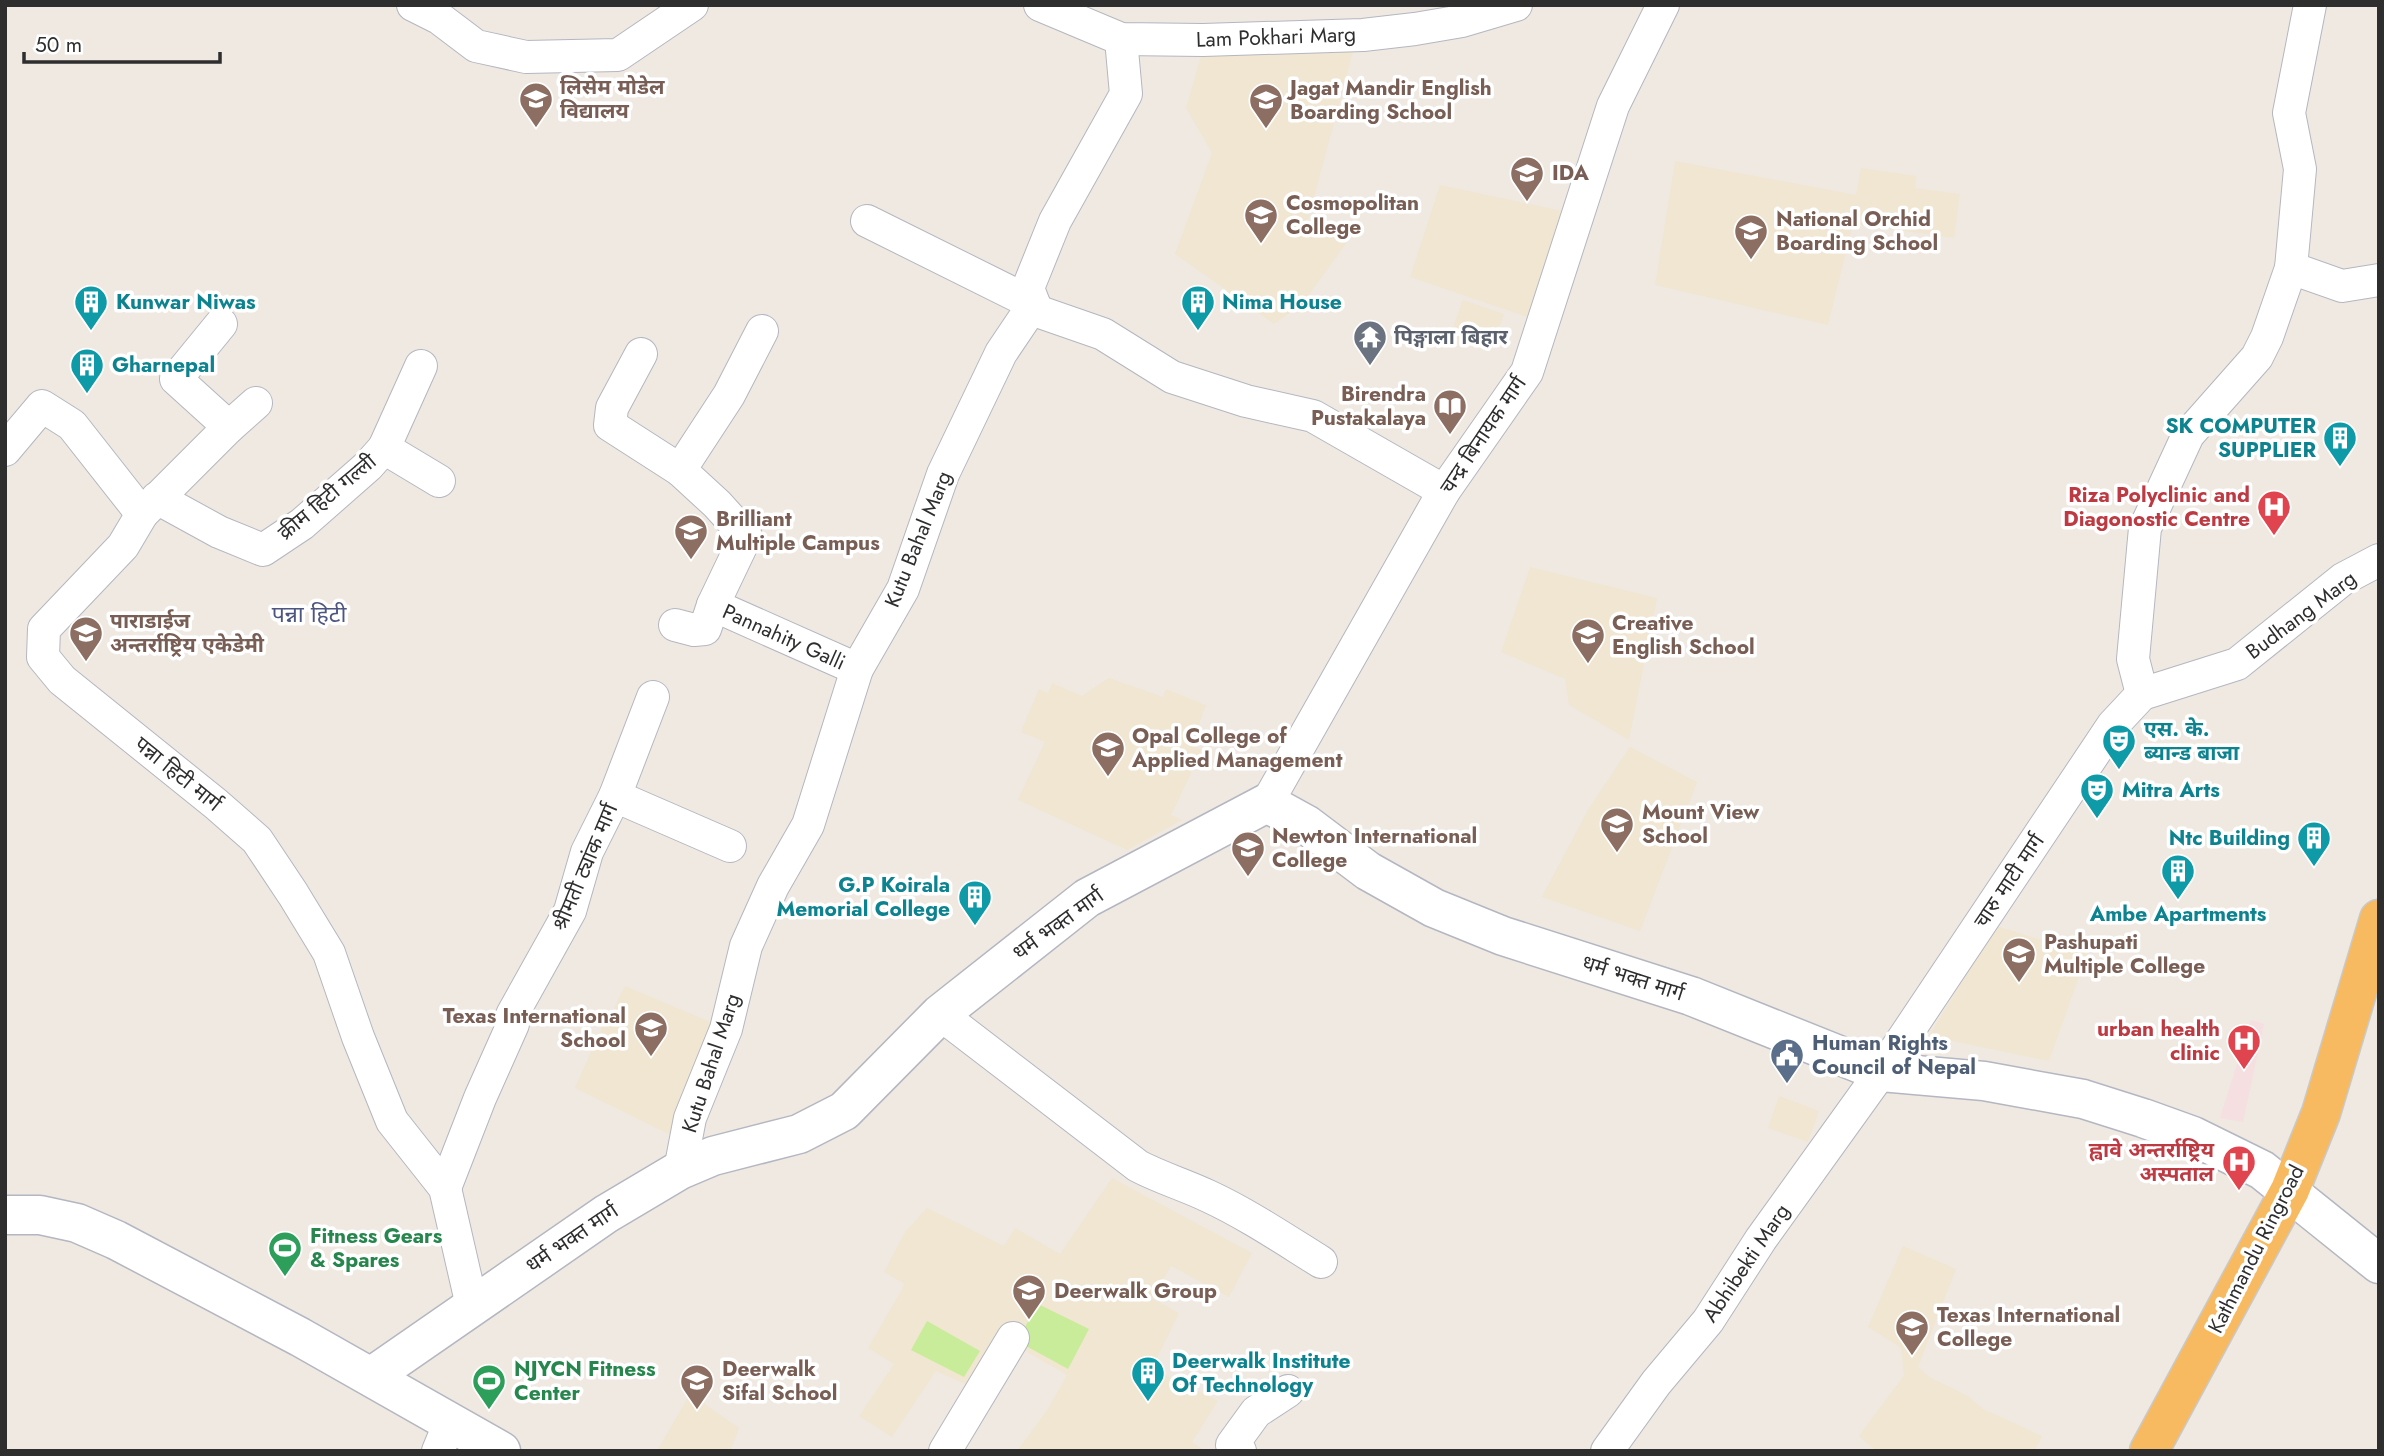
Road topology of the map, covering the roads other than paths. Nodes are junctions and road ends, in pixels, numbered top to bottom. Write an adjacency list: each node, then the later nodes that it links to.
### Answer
1 (413, 5): 2 (street)
2 (692, 5)
3 (1040, 5): 8 (street, Lam Pokhari Marg)
4 (1516, 5): 7 (street, Lam Pokhari Marg)
5 (1663, 5): 23 (street, चन्द्र बिनायक मार्ग)
6 (2310, 5): 10 (street)
7 (1417, 17): 8 (street, Lam Pokhari Marg)
8 (1121, 39): 12 (street)
9 (867, 221): 12 (street)
10 (2291, 268): 11 (street); 29 (street)
11 (2379, 280)
12 (1033, 307): 23 (street); 28 (street, Kutu Bahal Marg)
13 (220, 324): 18 (street)
14 (762, 331): 21 (street)
15 (641, 354): 21 (street, Pannahity Galli)
16 (421, 366): 19 (street, क्रीम हिटी गल्ली)
17 (256, 403): 18 (street)
18 (229, 428): 24 (street, पन्ना हिटी मार्ग)
19 (384, 448): 22 (street); 24 (street, क्रीम हिटी गल्ली)
20 (5, 450): 24 (street)
21 (680, 470): 26 (street, Pannahity Galli)
22 (439, 481)
23 (1444, 491): 32 (street, चन्द्र बिनायक मार्ग)
24 (150, 506): 38 (street, पन्ना हिटी मार्ग)
25 (2379, 560): 29 (street, Budhang Marg)
26 (713, 605): 27 (street); 28 (street, Pannahity Galli)
27 (675, 625)
28 (857, 669): 37 (street, Kutu Bahal Marg)
29 (2142, 694): 36 (street, चारु माटी मार्ग)
30 (653, 696): 31 (street, श्रीमती ट्यांक मार्ग)
31 (615, 796): 33 (street); 38 (street, श्रीमती ट्यांक मार्ग)
32 (1267, 803): 35 (main road, धर्म भक्त मार्ग); 36 (main road, धर्म भक्त मार्ग)
33 (730, 846)
34 (2379, 919): 39 (highway, Kathmandu Ringroad)
35 (940, 1014): 37 (main road, धर्म भक्त मार्ग); 41 (street)
36 (1881, 1072): 39 (main road, धर्म भक्त मार्ग); 52 (street, Abhibekti Marg)
37 (680, 1170): 44 (main road, धर्म भक्त मार्ग)
38 (445, 1188): 44 (street, पन्ना हिटी मार्ग)
39 (2286, 1199): 42 (main road); 43 (main road); 53 (highway, Kathmandu Ringroad)
40 (5, 1215): 46 (main road)
41 (1321, 1262)
42 (2379, 1264)
43 (2379, 1290)
44 (472, 1306): 46 (main road, धर्म भक्त मार्ग)
45 (1013, 1338): 50 (street)
46 (372, 1376): 48 (main road)
47 (1288, 1391): 51 (street)
48 (444, 1436): 49 (main road)
49 (501, 1451)
50 (945, 1451)
51 (1240, 1451)
52 (1607, 1451)
53 (2150, 1451)

